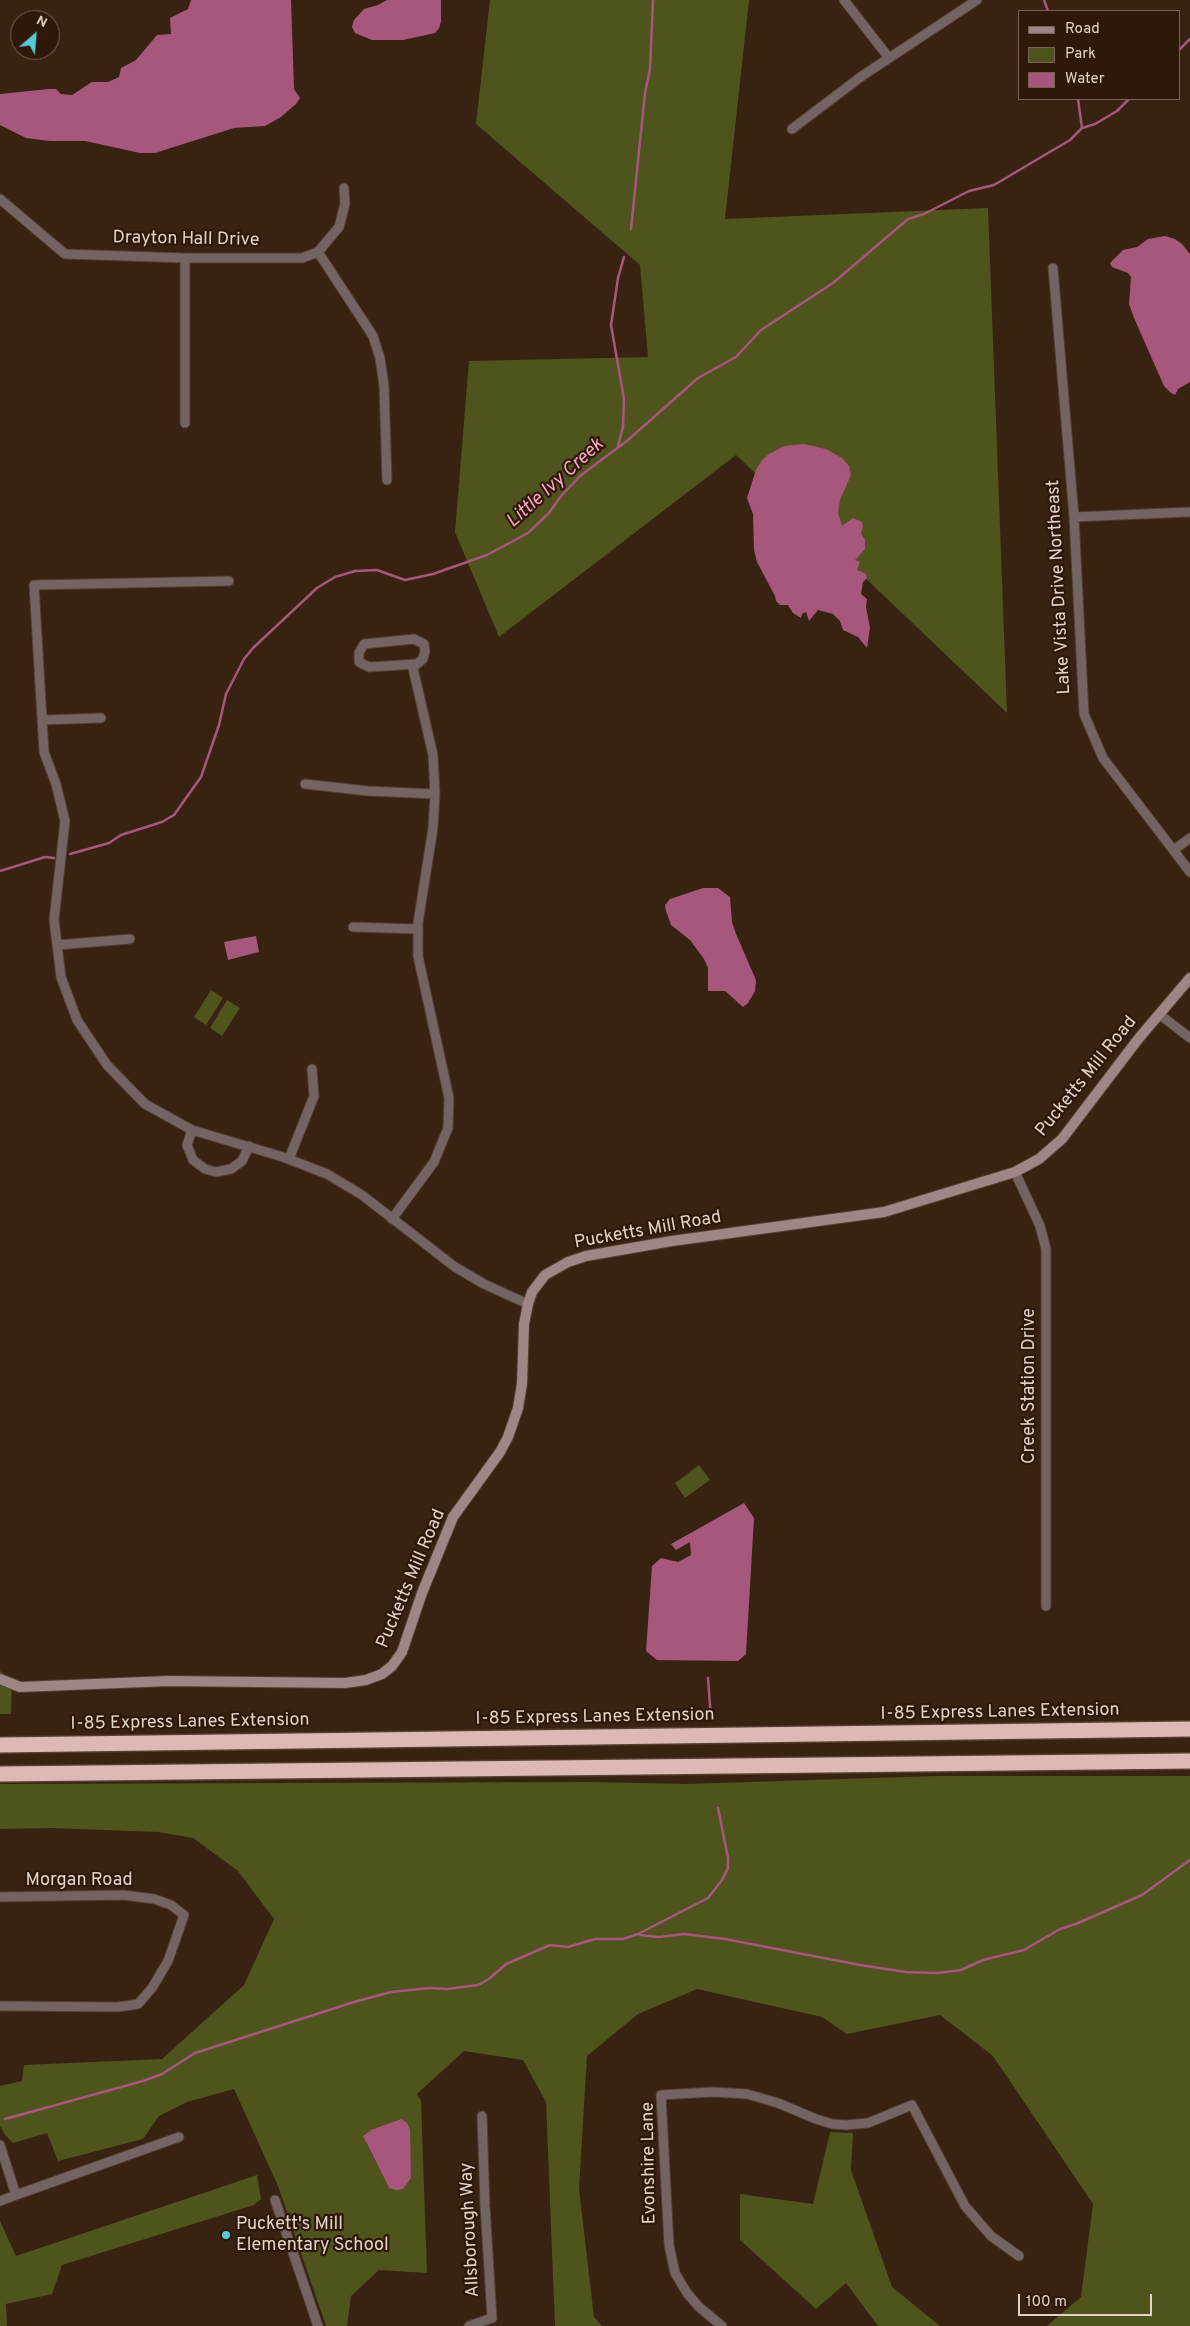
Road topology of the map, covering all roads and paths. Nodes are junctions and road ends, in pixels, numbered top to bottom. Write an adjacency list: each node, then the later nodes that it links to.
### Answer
1 (844, 0): 3 (street)
2 (978, 0): 3 (street)
3 (889, 58): 4 (street)
4 (792, 129)
5 (344, 188): 7 (street)
6 (0, 199): 8 (street, Drayton Hall Drive)
7 (318, 252): 8 (street, Drayton Hall Drive); 11 (street)
8 (185, 258): 10 (street)
9 (1053, 268): 13 (street, Lake Vista Drive Northeast)
10 (185, 423)
11 (387, 480)
12 (1190, 512): 13 (street)
13 (1074, 517): 21 (street, Lake Vista Drive Northeast)
14 (229, 581): 17 (street)
15 (412, 664): 15 (street); 19 (street)
16 (102, 718): 17 (street)
17 (42, 720): 26 (street)
18 (305, 784): 19 (street)
19 (435, 794): 24 (street)
20 (1190, 838): 21 (street)
21 (1174, 850): 22 (street, Lake Vista Drive Northeast)
22 (1190, 872)
23 (352, 927): 24 (street)
24 (418, 929): 35 (street)
25 (130, 939): 26 (street)
26 (57, 945): 31 (street)
27 (1190, 978): 28 (street, Pucketts Mill Road)
28 (1159, 1014): 29 (street); 34 (street, Pucketts Mill Road)
29 (1190, 1038)
30 (312, 1069): 33 (street)
31 (192, 1130): 32 (street); 32 (street)
32 (249, 1146): 33 (street)
33 (290, 1159): 35 (street)
34 (1015, 1172): 36 (street, Pucketts Mill Road); 37 (street, Creek Station Drive)
35 (392, 1218): 36 (street)
36 (528, 1304): 38 (street, Pucketts Mill Road)
37 (1046, 1606)
38 (0, 1679)
39 (1190, 1729): 40 (highway, I-85 Express Lanes Extension)
40 (0, 1745)
41 (1190, 1761): 42 (highway)
42 (0, 1774)
43 (0, 1897): 44 (street, Morgan Road)
44 (0, 2006)
45 (482, 2116): 53 (street, Allsborough Way)
46 (179, 2137): 48 (street)
47 (0, 2145): 48 (street)
48 (16, 2195): 50 (street)
49 (275, 2200): 52 (street)
50 (0, 2201)
51 (1018, 2256): 54 (street, Evonshire Lane)
52 (318, 2326)
53 (469, 2326)
54 (722, 2326)

